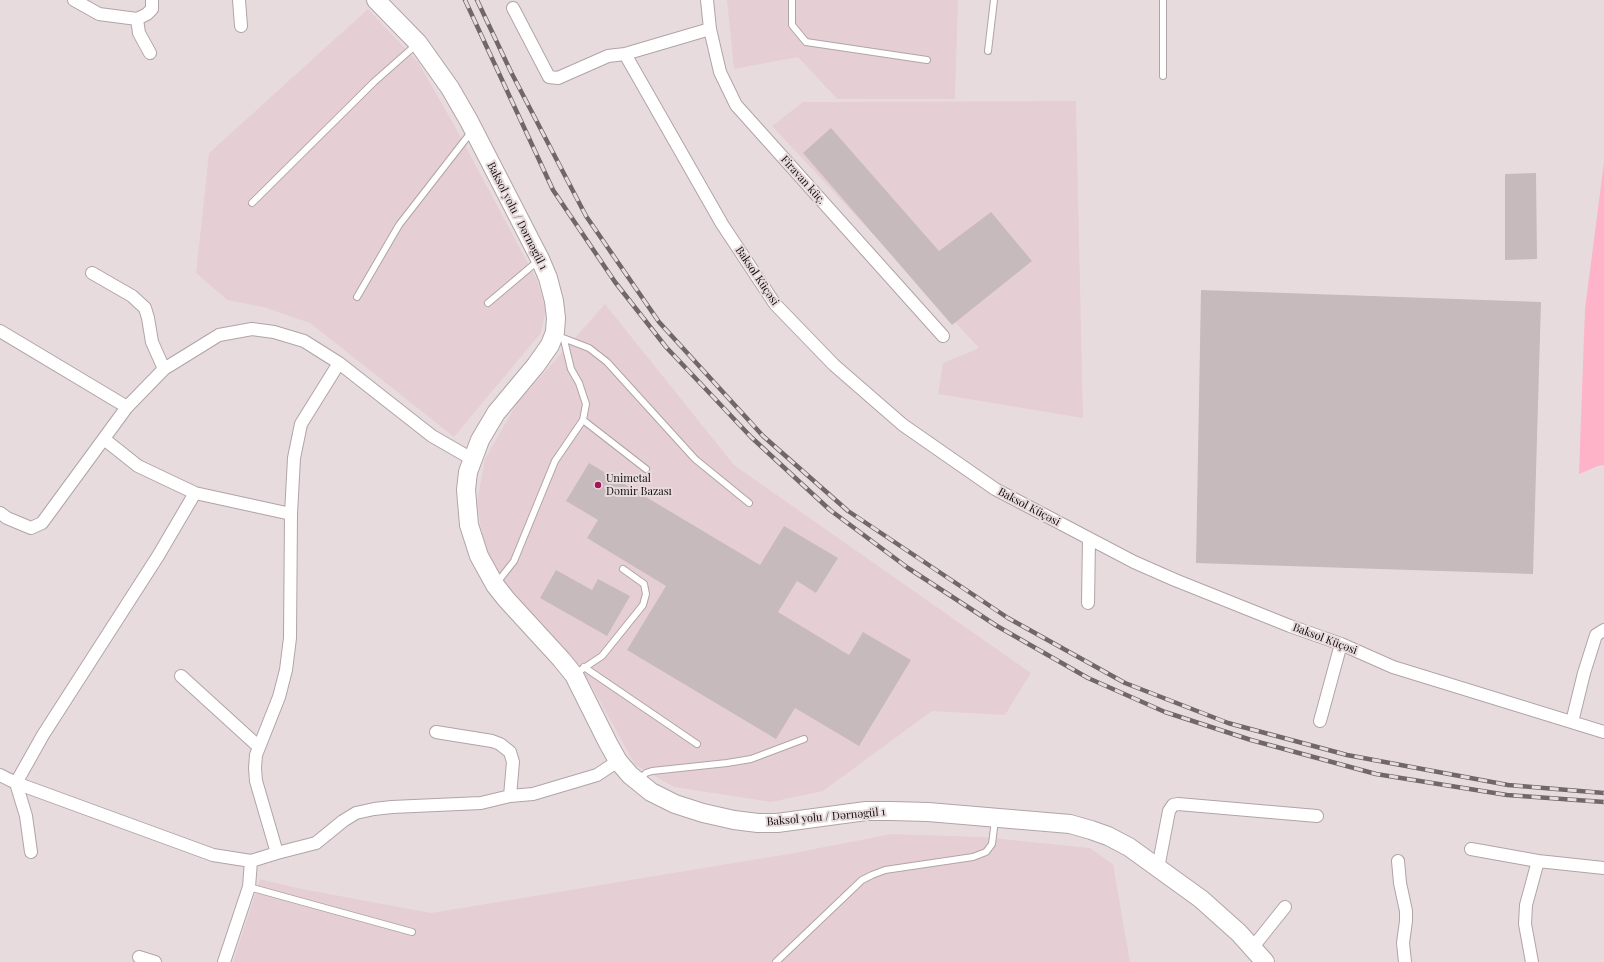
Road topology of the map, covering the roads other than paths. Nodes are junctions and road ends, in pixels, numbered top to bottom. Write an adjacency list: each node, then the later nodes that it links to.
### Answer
1 (74, 0): 10 (street)
2 (152, 0): 10 (street)
3 (239, 0): 11 (street)
4 (376, 0): 13 (main road, Baksol yolu / Dərnəgül 1)
5 (707, 0): 12 (street, Firavan küç.)
6 (792, 0): 17 (lane)
7 (994, 0): 14 (lane)
8 (1162, 0): 18 (lane)
9 (513, 8): 16 (street)
10 (137, 19): 15 (street)
11 (241, 26)
12 (710, 29): 16 (street); 27 (street, Firavan küç.)
13 (418, 43): 19 (main road, Baksol yolu / Dərnəgül 1); 20 (lane)
14 (988, 51)
15 (150, 53)
16 (625, 54): 39 (street, Baksol Küçəsi)
17 (927, 60)
18 (1163, 76)
19 (473, 130): 21 (main road, Baksol yolu / Dərnəgül 1); 23 (lane)
20 (252, 203)
21 (540, 259): 24 (lane); 26 (main road, Baksol yolu / Dərnəgül 1)
22 (92, 273): 29 (street)
23 (357, 297)
24 (488, 303)
25 (0, 331): 30 (street)
26 (560, 336): 31 (lane); 33 (main road, Baksol yolu / Dərnəgül 1); 36 (lane)
27 (943, 336)
28 (339, 364): 29 (street); 33 (street); 38 (street)
29 (164, 369): 30 (street)
30 (127, 407): 32 (street)
31 (583, 420): 34 (lane); 41 (lane)
32 (104, 439): 35 (street); 37 (street)
33 (472, 459): 41 (main road, Baksol yolu / Dərnəgül 1)
34 (646, 469)
35 (195, 492): 38 (street); 57 (street)
36 (749, 503)
37 (0, 513)
38 (291, 514): 53 (street)
39 (1089, 539): 42 (street); 44 (street, Baksol Küçəsi)
40 (622, 569): 45 (lane)
41 (495, 585): 45 (main road, Baksol yolu / Dərnəgül 1)
42 (1088, 603)
43 (1600, 632): 48 (street)
44 (1341, 644): 47 (street); 48 (street, Baksol Küçəsi)
45 (579, 671): 52 (lane); 54 (main road, Baksol yolu / Dərnəgül 1)
46 (181, 676): 53 (street)
47 (1320, 721)
48 (1572, 722): 50 (street, Baksol Küçəsi)
49 (436, 732): 58 (street)
50 (1604, 732)
51 (804, 739): 56 (lane)
52 (697, 744)
53 (259, 747): 63 (street)
54 (618, 761): 56 (main road, Baksol yolu / Dərnəgül 1); 58 (street)
55 (0, 775): 57 (street)
56 (638, 782): 60 (main road, Baksol yolu / Dərnəgül 1)
57 (16, 783): 62 (street); 66 (street)
58 (510, 796): 63 (street)
59 (1317, 816): 67 (street)
60 (995, 818): 67 (main road, Baksol yolu / Dərnəgül 1); 76 (lane)
61 (1471, 849): 65 (street)
62 (31, 852)
63 (277, 853): 66 (street)
64 (1398, 861): 78 (street)
65 (1538, 861): 68 (street); 79 (street)
66 (251, 862): 69 (street)
67 (1158, 868): 72 (main road, Baksol yolu / Dərnəgül 1)
68 (1604, 868)
69 (249, 887): 71 (lane); 75 (street)
70 (1285, 908): 72 (street)
71 (412, 932)
72 (1253, 947): 77 (main road, Baksol yolu / Dərnəgül 1)
73 (139, 957): 74 (street)
74 (155, 962)
75 (224, 962)
76 (776, 962)
77 (1265, 962)
78 (1405, 962)
79 (1532, 962)

